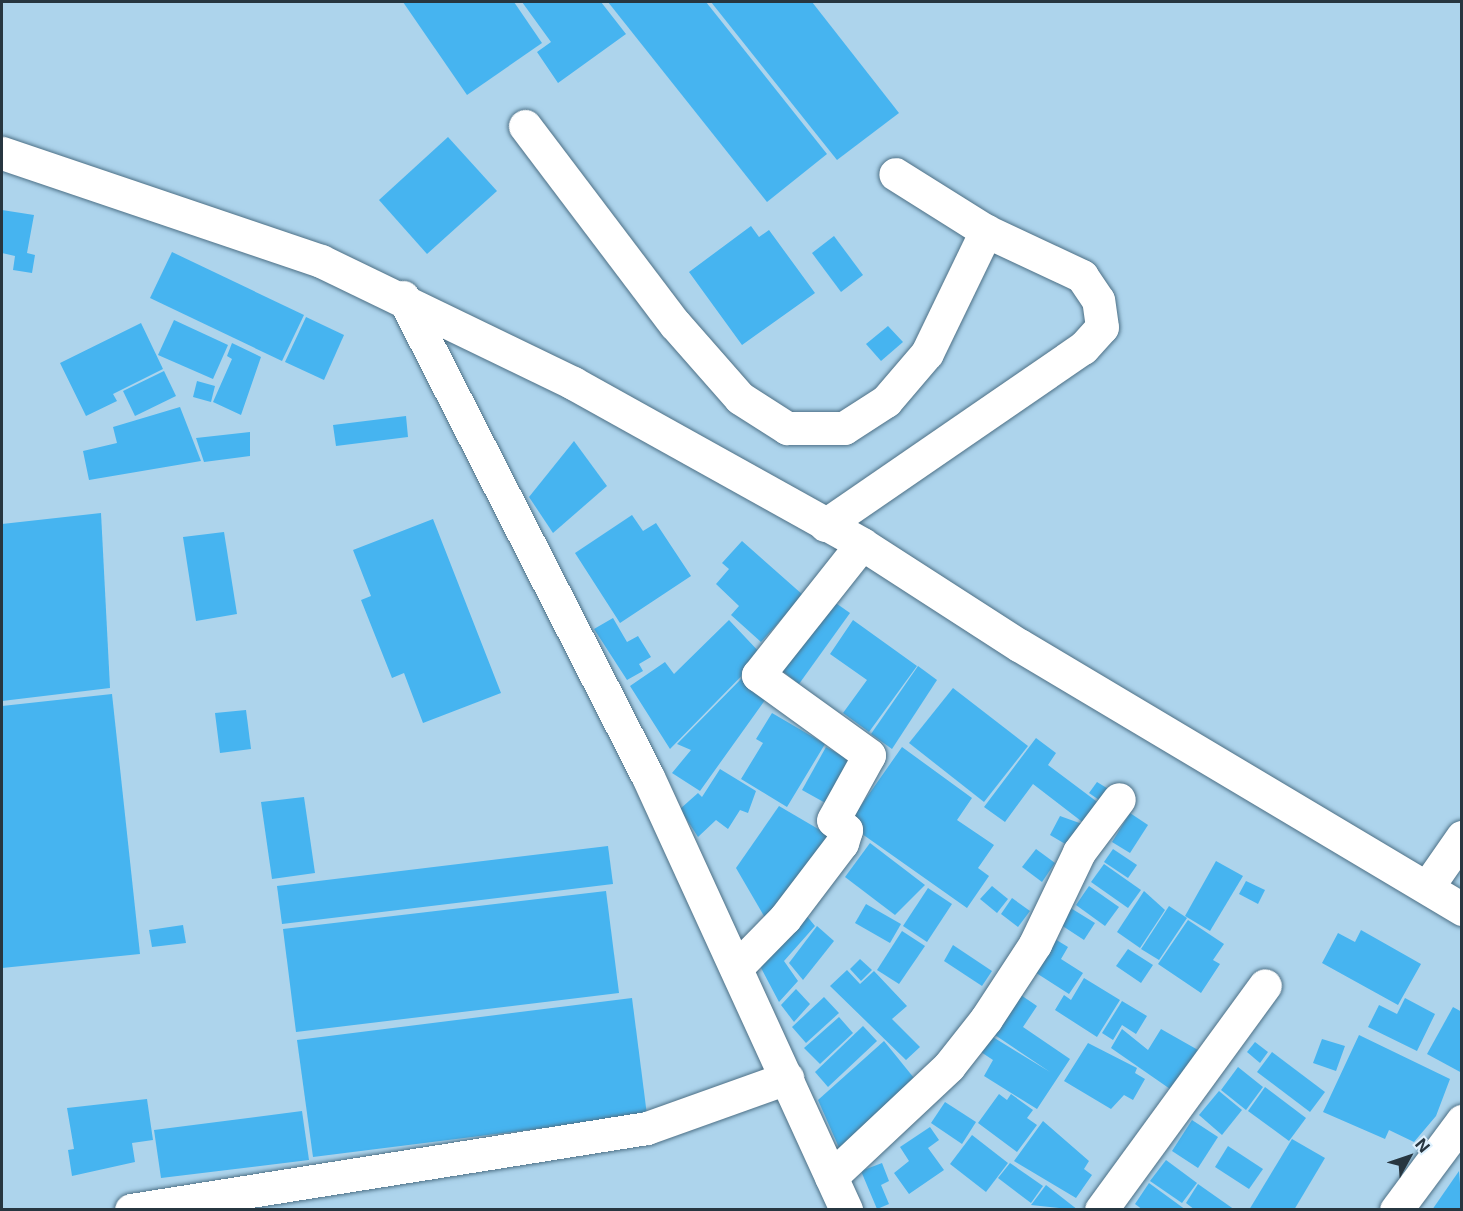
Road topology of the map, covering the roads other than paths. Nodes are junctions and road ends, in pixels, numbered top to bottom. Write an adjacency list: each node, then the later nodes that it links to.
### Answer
1 (525, 126): 4 (street)
2 (2, 153): 5 (street)
3 (894, 174): 4 (street)
4 (986, 231): 6 (street)
5 (403, 297): 6 (street); 12 (street)
6 (825, 525): 7 (street)
7 (862, 544): 10 (street); 12 (street)
8 (1119, 799): 16 (street)
9 (1461, 837): 10 (street)
10 (1428, 886): 11 (street)
11 (1461, 909)
12 (736, 968): 14 (street)
13 (1265, 985): 19 (street)
14 (787, 1078): 16 (street); 17 (street)
15 (1461, 1120): 20 (street)
16 (831, 1177): 18 (street)
17 (131, 1209)
18 (846, 1209)
19 (1101, 1209)
20 (1396, 1209)

